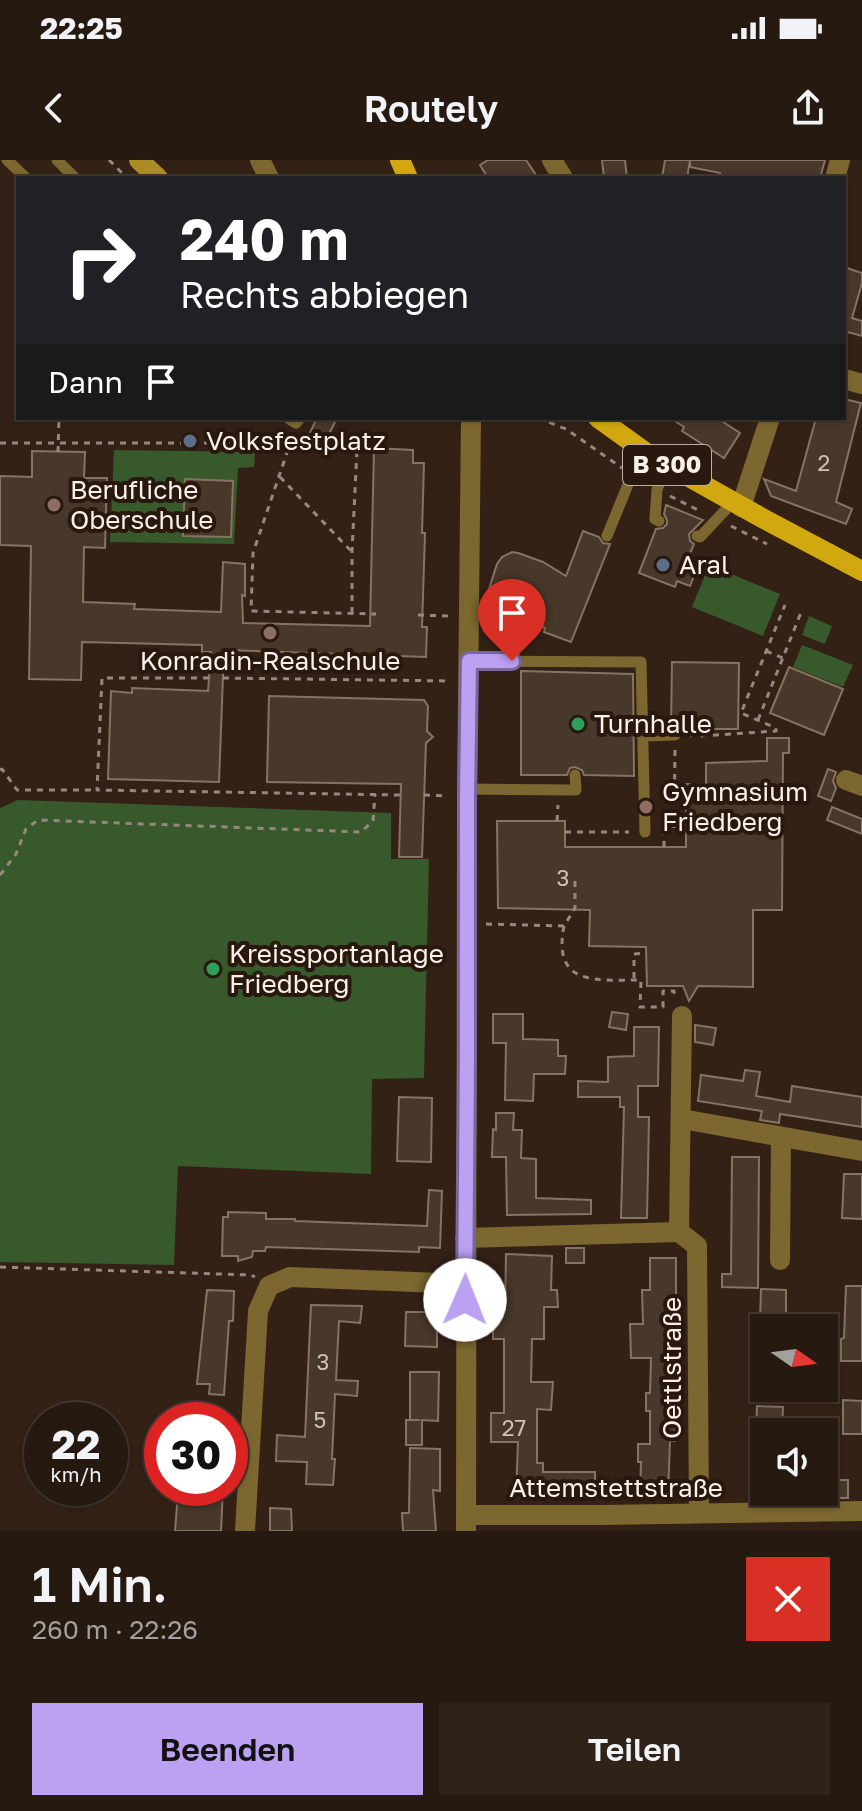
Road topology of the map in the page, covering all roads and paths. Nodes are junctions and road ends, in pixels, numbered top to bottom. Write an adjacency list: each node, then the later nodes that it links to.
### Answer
1 (7, 160): 5 (lane)
2 (57, 160): 6 (lane)
3 (109, 160): 7 (path)
4 (139, 160): 8 (main road)
5 (24, 176)
6 (73, 176)
7 (125, 176)
8 (156, 176)
9 (59, 420): 16 (path)
10 (295, 420): 20 (path)
11 (471, 420): 32 (street)
12 (601, 420): 19 (main road, B 300)
13 (769, 420): 21 (street)
14 (361, 439): 25 (path)
15 (0, 443): 16 (path)
16 (58, 443): 17 (path); 18 (path)
17 (271, 443)
18 (58, 452)
19 (657, 459): 21 (main road, B 300); 22 (lane); 23 (lane)
20 (280, 477): 25 (path); 29 (path)
21 (737, 504): 24 (lane); 26 (main road, B 300)
22 (659, 521)
23 (607, 536)
24 (697, 536)
25 (352, 552): 29 (path)
26 (862, 571)
27 (785, 605): 33 (path)
28 (802, 610): 34 (path)
29 (352, 613): 30 (path)
30 (376, 614)
31 (418, 615): 32 (path)
32 (469, 616): 35 (street)
33 (766, 651): 34 (path); 38 (path)
34 (783, 658): 38 (path)
35 (469, 671): 37 (path); 41 (lane); 46 (street)
36 (209, 678): 45 (path)
37 (223, 678)
38 (758, 720): 42 (path)
39 (701, 729): 42 (path)
40 (675, 735): 41 (lane); 42 (path); 52 (path)
41 (643, 736): 55 (lane)
42 (701, 736)
43 (0, 770): 45 (path)
44 (575, 775): 46 (lane)
45 (97, 790): 47 (path)
46 (467, 793): 49 (path); 58 (street)
47 (375, 794): 48 (path); 56 (path)
48 (401, 795)
49 (424, 795)
50 (558, 810): 51 (path)
51 (557, 821)
52 (664, 831)
53 (565, 832): 54 (path)
54 (606, 832)
55 (645, 832)
56 (0, 875)
57 (575, 880): 59 (path)
58 (466, 924): 59 (path); 68 (street)
59 (564, 926): 61 (path)
60 (646, 953): 61 (path)
61 (634, 980): 62 (path)
62 (674, 996)
63 (682, 1016): 64 (street)
64 (682, 1119): 65 (street); 67 (street)
65 (781, 1137): 66 (street); 69 (street)
66 (862, 1151)
67 (679, 1232): 68 (street); 74 (street, Oettlstraße)
68 (465, 1238): 71 (street)
69 (780, 1260)
70 (0, 1267): 72 (path)
71 (465, 1284): 72 (street); 75 (street)
72 (269, 1286): 76 (street)
73 (862, 1511): 74 (street, Attemstettstraße)
74 (699, 1513): 75 (street, Attemstettstraße)
75 (466, 1523)
76 (245, 1531)

